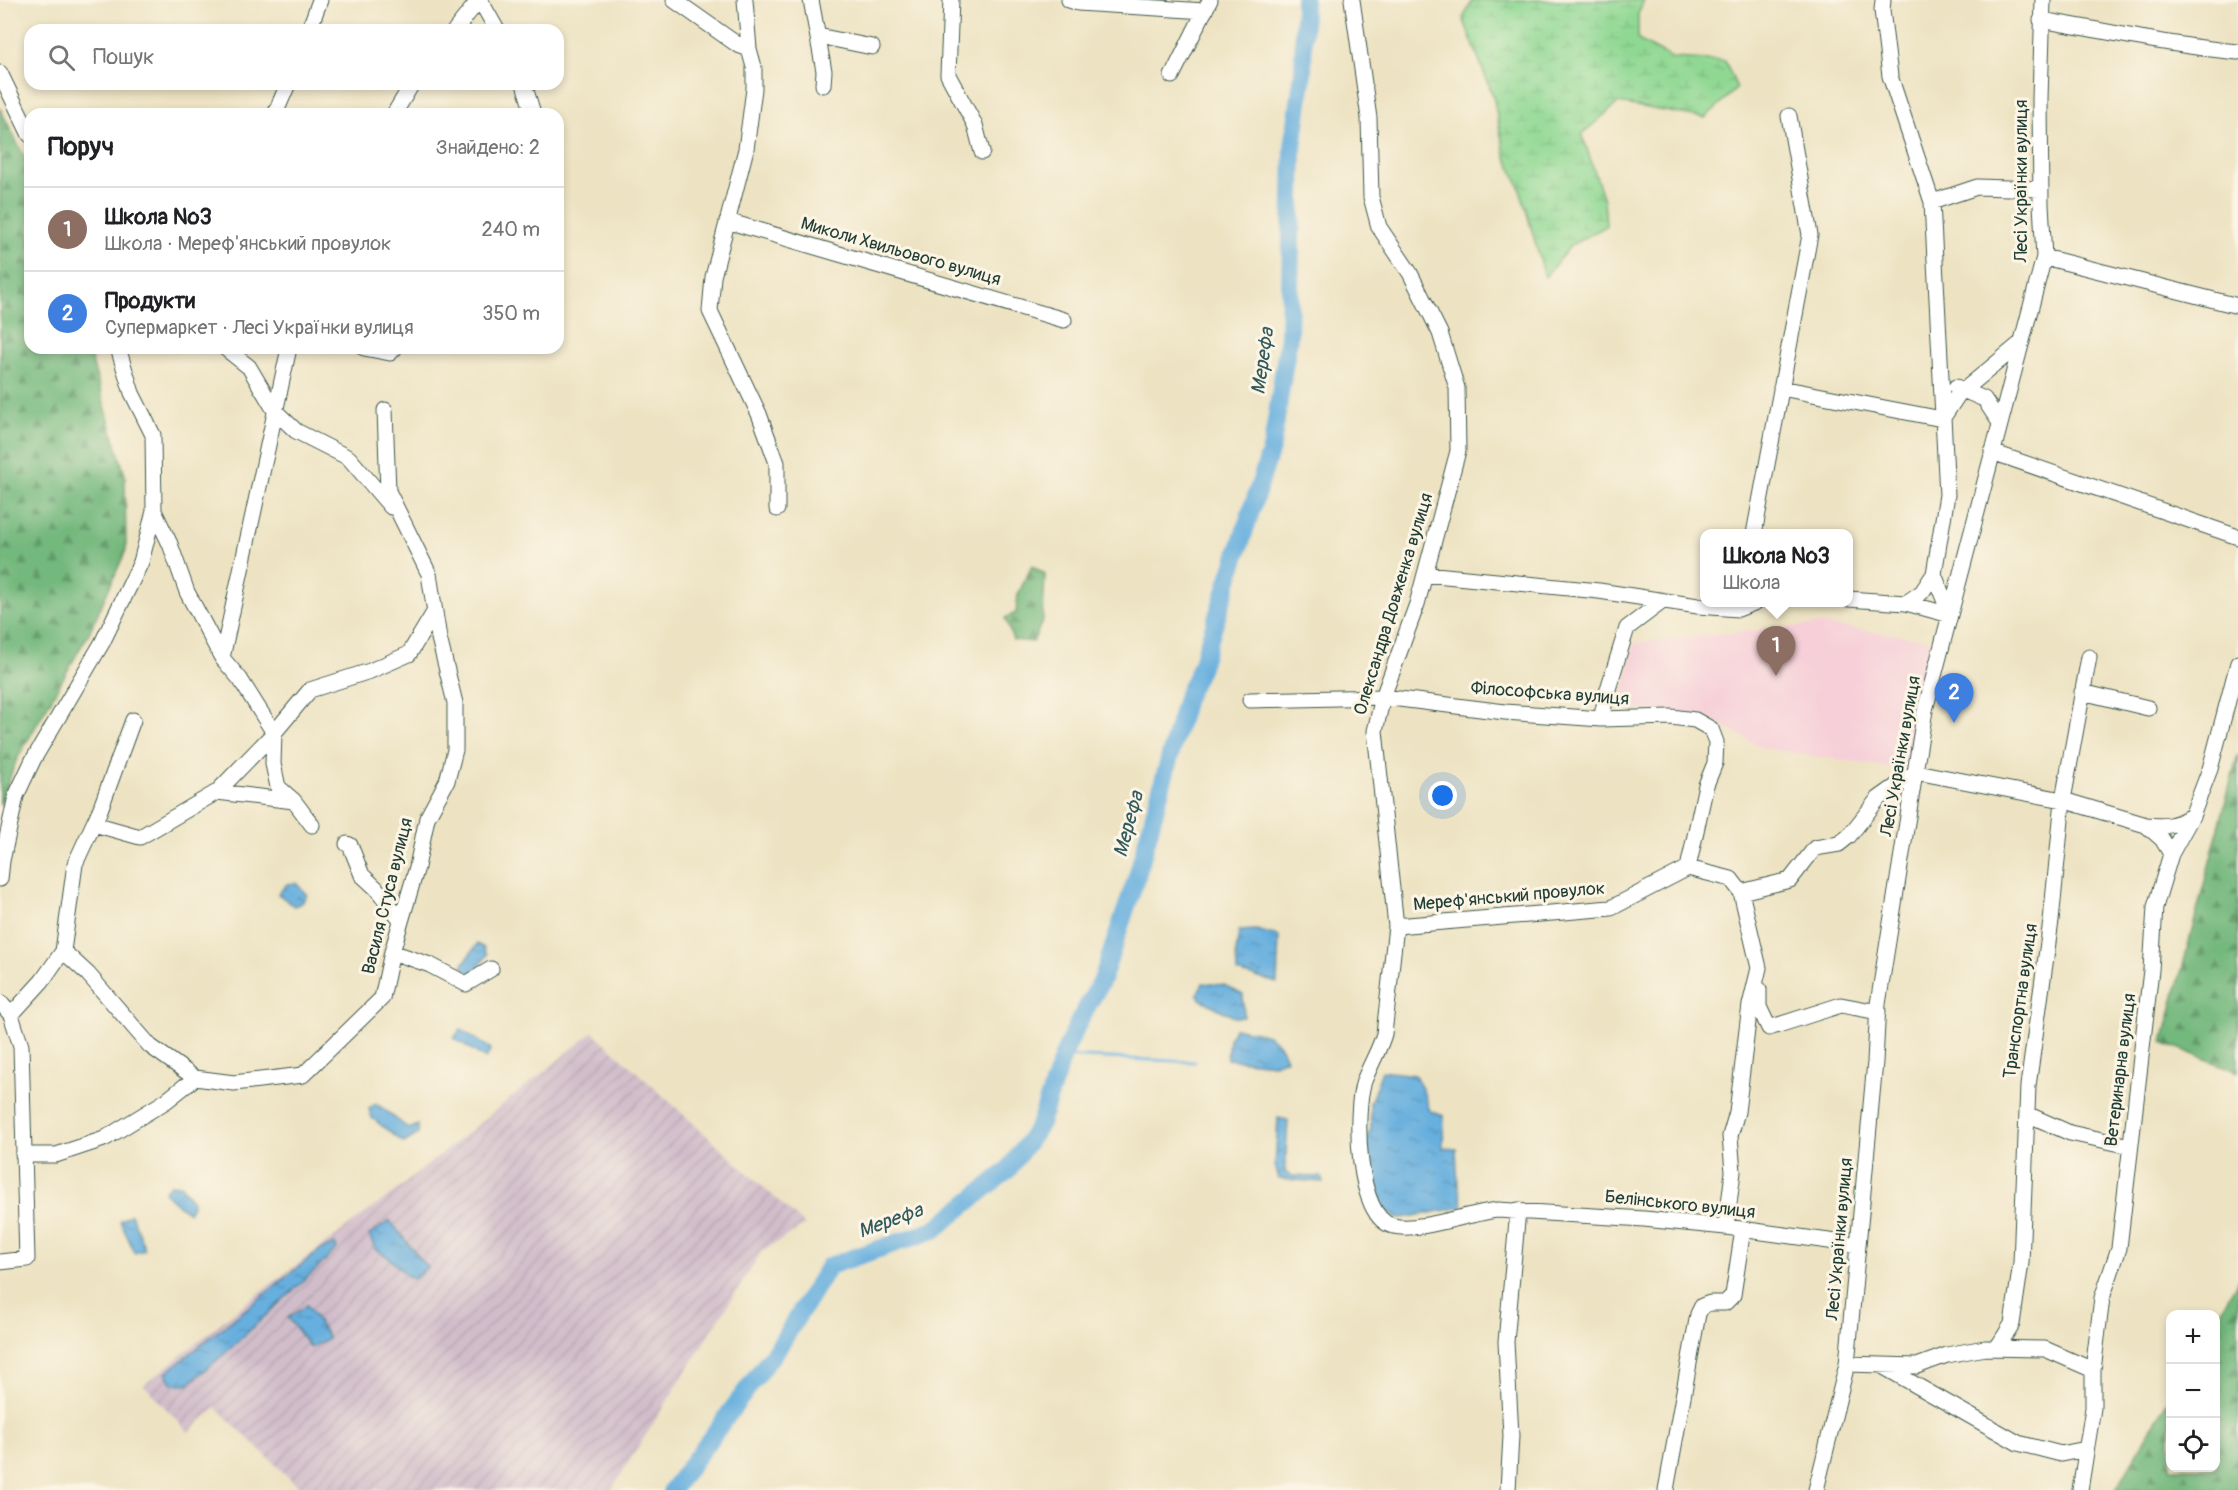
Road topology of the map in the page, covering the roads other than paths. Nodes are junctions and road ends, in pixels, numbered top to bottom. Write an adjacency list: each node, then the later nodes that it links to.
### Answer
1 (320, 0): 13 (street)
2 (480, 0): 14 (street); 15 (street)
3 (674, 0): 18 (street)
4 (745, 0): 18 (street)
5 (811, 0): 16 (street)
6 (951, 0): 31 (street)
7 (1069, 0): 11 (street)
8 (1352, 0): 55 (street, Олександра Довженка вулиця)
9 (1883, 0): 33 (street)
10 (2043, 0): 12 (street, Лесі Українки вулиця)
11 (1207, 6): 21 (street)
12 (2041, 20): 19 (street); 32 (street, Лесі Українки вулиця)
13 (311, 24)
14 (460, 24)
15 (494, 24)
16 (818, 36): 17 (street); 22 (street)
17 (872, 47)
18 (749, 49): 34 (street)
19 (2238, 52)
20 (0, 73): 30 (street)
21 (1172, 75)
22 (823, 85)
23 (285, 90): 26 (street)
24 (408, 90): 27 (street)
25 (526, 90): 28 (street)
26 (278, 108)
27 (398, 108)
28 (531, 108)
29 (1789, 116): 43 (street)
30 (24, 123)
31 (982, 152)
32 (2041, 189): 33 (street); 35 (street, Лесі Українки вулиця)
33 (1932, 202): 42 (street)
34 (727, 221): 37 (street, Миколи Хвильового вулиця); 50 (street)
35 (2044, 257): 36 (street); 38 (street, Лесі Українки вулиця)
36 (2237, 304)
37 (1064, 320)
38 (2022, 342): 44 (street); 48 (street, Лесі Українки вулиця)
39 (120, 354): 51 (street)
40 (233, 354): 46 (street)
41 (288, 354): 46 (street)
42 (1942, 382): 44 (street); 47 (street)
43 (1781, 388): 47 (street); 53 (street)
44 (1965, 390): 47 (street); 48 (street)
45 (385, 410): 52 (street, Василя Стуса вулиця)
46 (275, 411): 52 (street); 66 (street)
47 (1942, 419): 56 (street)
48 (2000, 423): 49 (street, Лесі Українки вулиця)
49 (1992, 452): 54 (street); 64 (street, Лесі Українки вулиця)
50 (777, 509)
51 (154, 511): 66 (street); 86 (street)
52 (402, 520): 63 (street, Василя Стуса вулиця)
53 (1755, 529)
54 (2238, 537)
55 (1425, 574): 58 (street); 69 (street, Олександра Довженка вулиця)
56 (1934, 574): 59 (street); 64 (street)
57 (1853, 599): 59 (street)
58 (1663, 601): 60 (street); 72 (street)
59 (1906, 603): 64 (street)
60 (1700, 605)
61 (1719, 607): 62 (street)
62 (1744, 607)
63 (435, 611): 74 (street); 88 (street, Василя Стуса вулиця)
64 (1950, 615): 75 (street, Лесі Українки вулиця)
65 (2089, 657): 68 (street, Транспортна вулиця)
66 (222, 658): 74 (street)
67 (2238, 663): 79 (street, Ветеринарна вулиця)
68 (2082, 692): 71 (street); 77 (street, Транспортна вулиця)
69 (1383, 697): 70 (street, Філософська вулиця); 72 (street, Філософська вулиця); 89 (street, Олександра Довженка вулиця)
70 (1250, 700)
71 (2148, 708)
72 (1601, 719): 85 (street, Філософська вулиця)
73 (133, 720): 80 (street)
74 (274, 733): 76 (street); 78 (street)
75 (1916, 772): 77 (street); 87 (street); 95 (street, Лесі Українки вулиця)
76 (217, 792): 78 (street); 80 (street)
77 (2064, 800): 82 (street); 98 (street, Транспортна вулиця)
78 (294, 801): 81 (street)
79 (2192, 816): 82 (street); 84 (street, Ветеринарна вулиця)
80 (94, 824): 90 (street)
81 (312, 825)
82 (2146, 825): 84 (street)
83 (347, 844): 88 (street)
84 (2171, 854): 99 (street, Ветеринарна вулиця)
85 (1688, 868): 87 (street); 89 (street, Мереф'янський провулок)
86 (0, 879)
87 (1741, 892): 92 (street)
88 (401, 920): 91 (street, Василя Стуса вулиця)
89 (1396, 926): 101 (street, Олександра Довженка вулиця)
90 (63, 951): 96 (street); 97 (street)
91 (392, 952): 93 (street); 97 (street, Василя Стуса вулиця)
92 (1760, 968): 95 (street); 103 (street)
93 (491, 969)
94 (0, 1002): 96 (street)
95 (1878, 1012): 105 (street, Лесі Українки вулиця)
96 (11, 1015): 100 (street)
97 (195, 1078): 100 (street)
98 (2027, 1114): 99 (street); 107 (street, Транспортна вулиця)
99 (2130, 1146): 110 (street, Ветеринарна вулиця)
100 (23, 1155): 106 (street)
101 (1498, 1210): 102 (street, Белінського вулиця)
102 (1518, 1210): 103 (street, Белінського вулиця); 112 (street)
103 (1726, 1227): 104 (street, Белінського вулиця)
104 (1743, 1229): 105 (street, Белінського вулиця); 113 (street)
105 (1858, 1245): 108 (street, Лесі Українки вулиця)
106 (0, 1262)
107 (1997, 1348): 109 (street); 110 (street)
108 (1847, 1364): 109 (street); 114 (street, Лесі Українки вулиця)
109 (1881, 1365): 111 (street)
110 (2093, 1370): 111 (street, Ветеринарна вулиця)
111 (2086, 1449): 115 (street, Ветеринарна вулиця)
112 (1508, 1490)
113 (1666, 1490)
114 (1816, 1490)
115 (2080, 1490)

